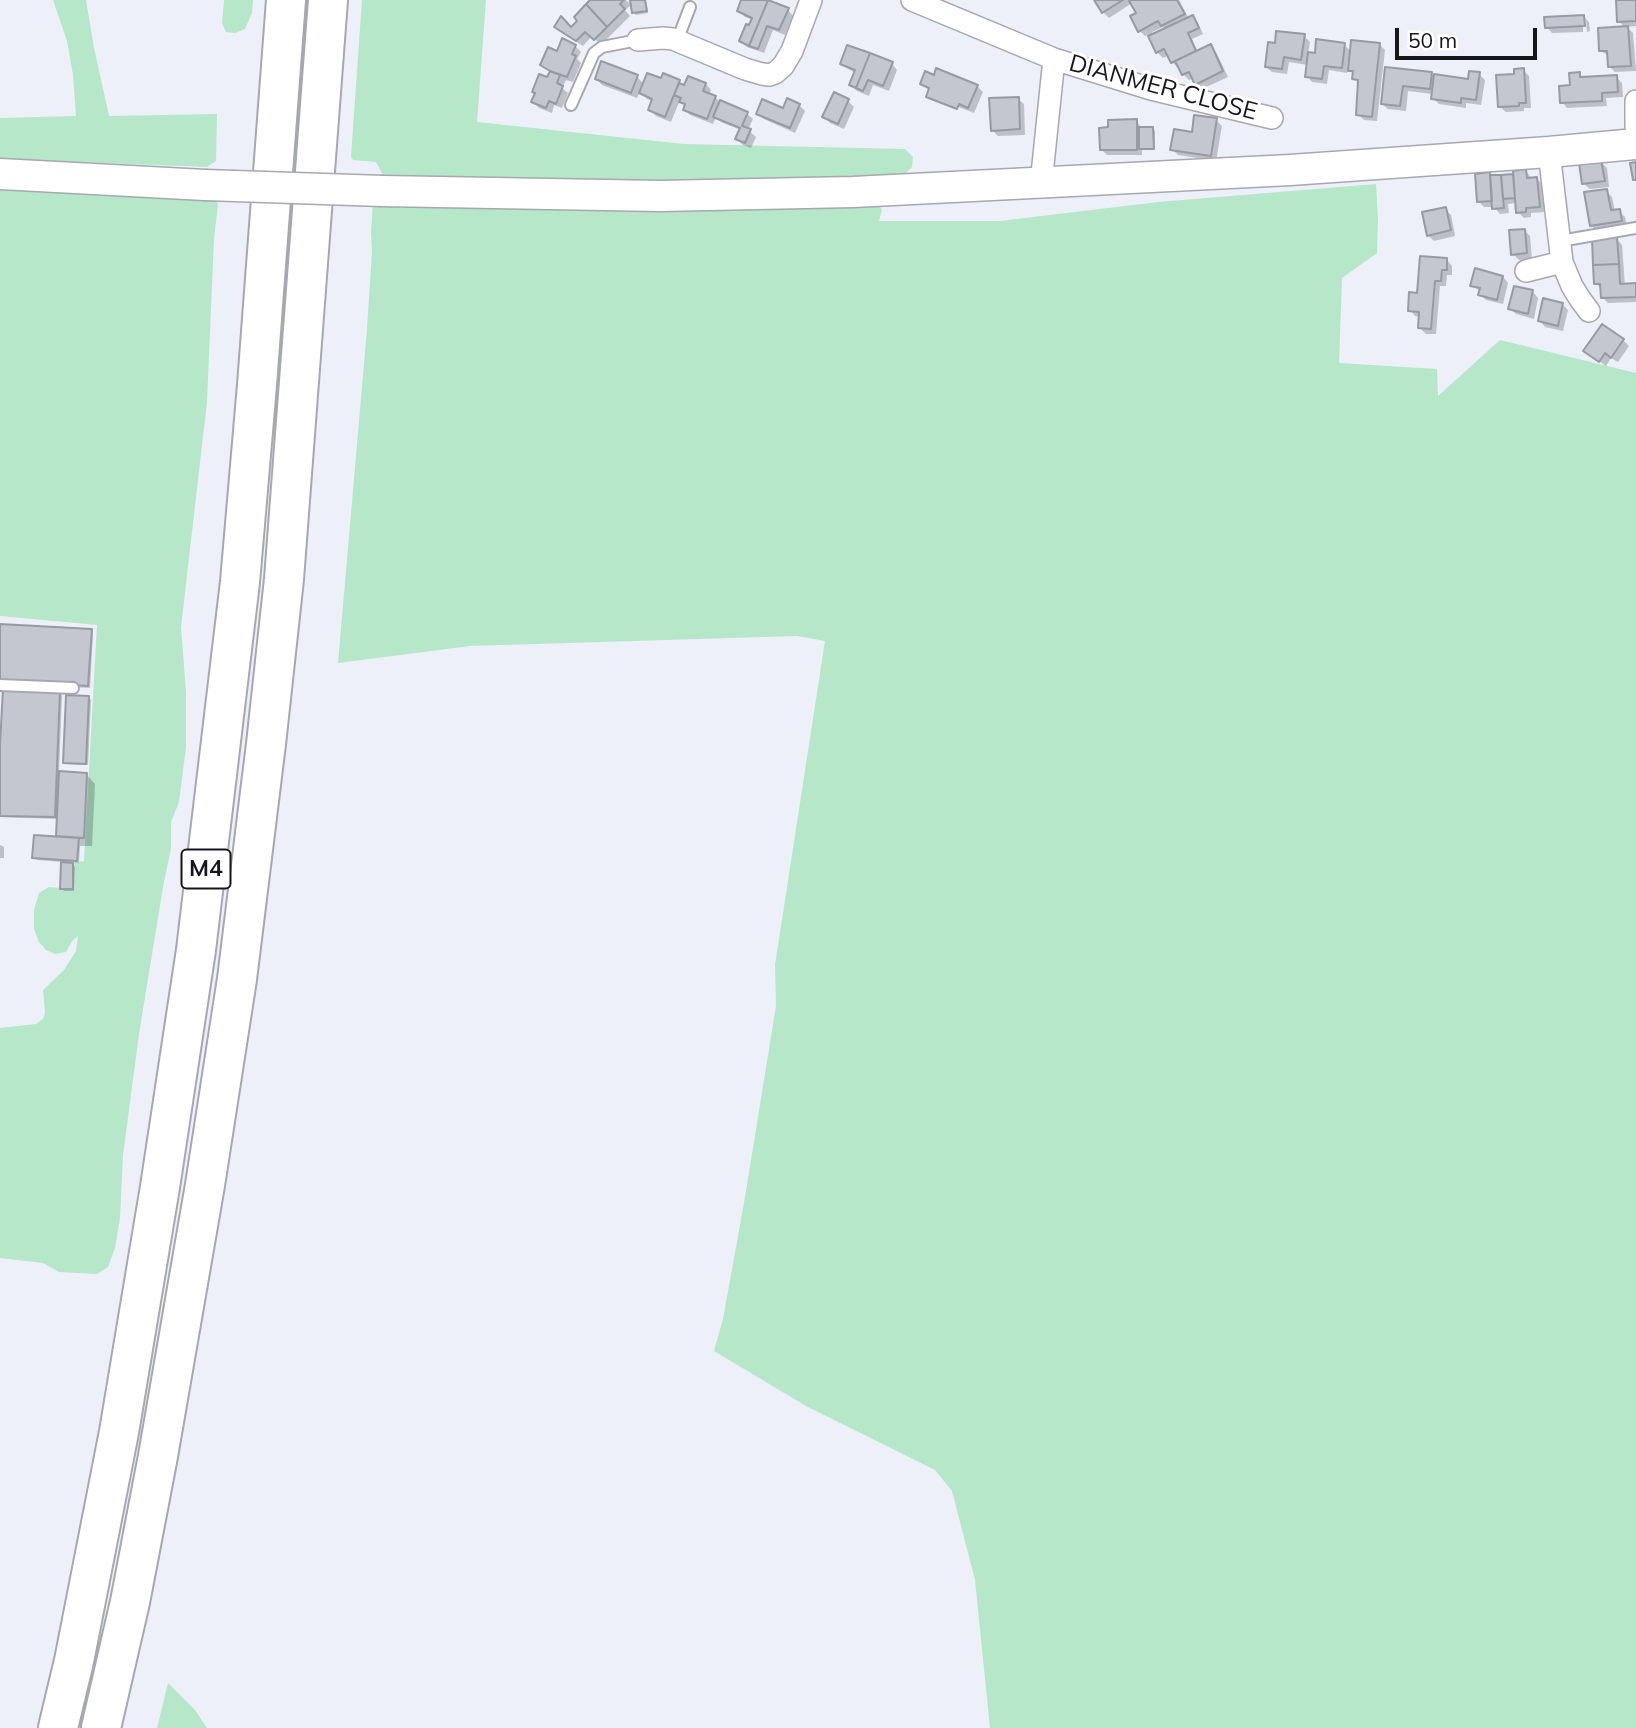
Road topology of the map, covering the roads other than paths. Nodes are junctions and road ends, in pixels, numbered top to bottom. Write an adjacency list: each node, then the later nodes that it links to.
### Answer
1 (286, 0): 23 (highway, M4)
2 (328, 0): 24 (highway, M4)
3 (811, 0): 7 (street)
4 (912, 0): 8 (street, DIANMER CLOSE)
5 (690, 8): 7 (lane)
6 (638, 40): 7 (street); 10 (lane)
7 (677, 41)
8 (1054, 59): 11 (street, DIANMER CLOSE); 16 (street, DIANMER CLOSE)
9 (1636, 101): 12 (street)
10 (571, 106)
11 (1272, 118)
12 (1636, 127)
13 (1636, 144): 14 (street)
14 (1549, 152): 16 (street); 18 (street)
15 (0, 174): 16 (street, bridge)
16 (1041, 184)
17 (1636, 228): 18 (lane)
18 (1561, 251): 19 (street); 20 (street)
19 (1526, 271)
20 (1590, 312)
21 (0, 685): 22 (lane)
22 (73, 688)
23 (58, 1728)
24 (102, 1728)

